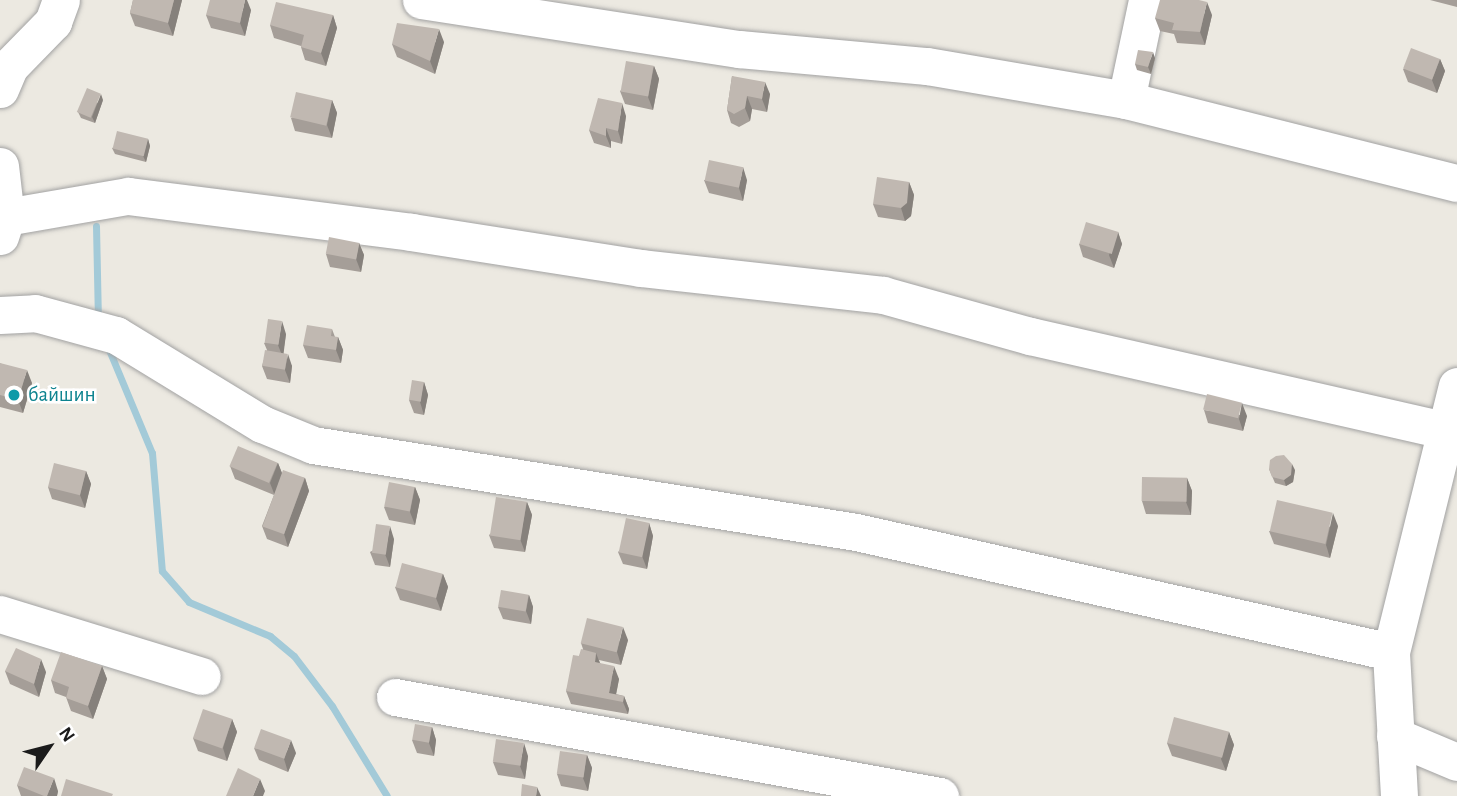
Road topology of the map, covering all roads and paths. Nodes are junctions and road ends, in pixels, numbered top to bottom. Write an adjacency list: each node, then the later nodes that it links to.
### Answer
1 (61, 0): 4 (street)
2 (421, 0): 5 (street)
3 (1147, 0): 5 (street)
4 (0, 89)
5 (1126, 100): 7 (street)
6 (0, 166): 8 (street)
7 (1457, 183)
8 (2, 224): 11 (street)
9 (0, 315): 13 (street)
10 (1457, 386): 11 (street)
11 (1444, 430): 13 (street)
12 (0, 614): 14 (street)
13 (1391, 652): 16 (street)
14 (202, 676)
15 (395, 697): 18 (street)
16 (1395, 736): 17 (street); 19 (street)
17 (1457, 762)
18 (940, 796)
19 (1399, 796)

